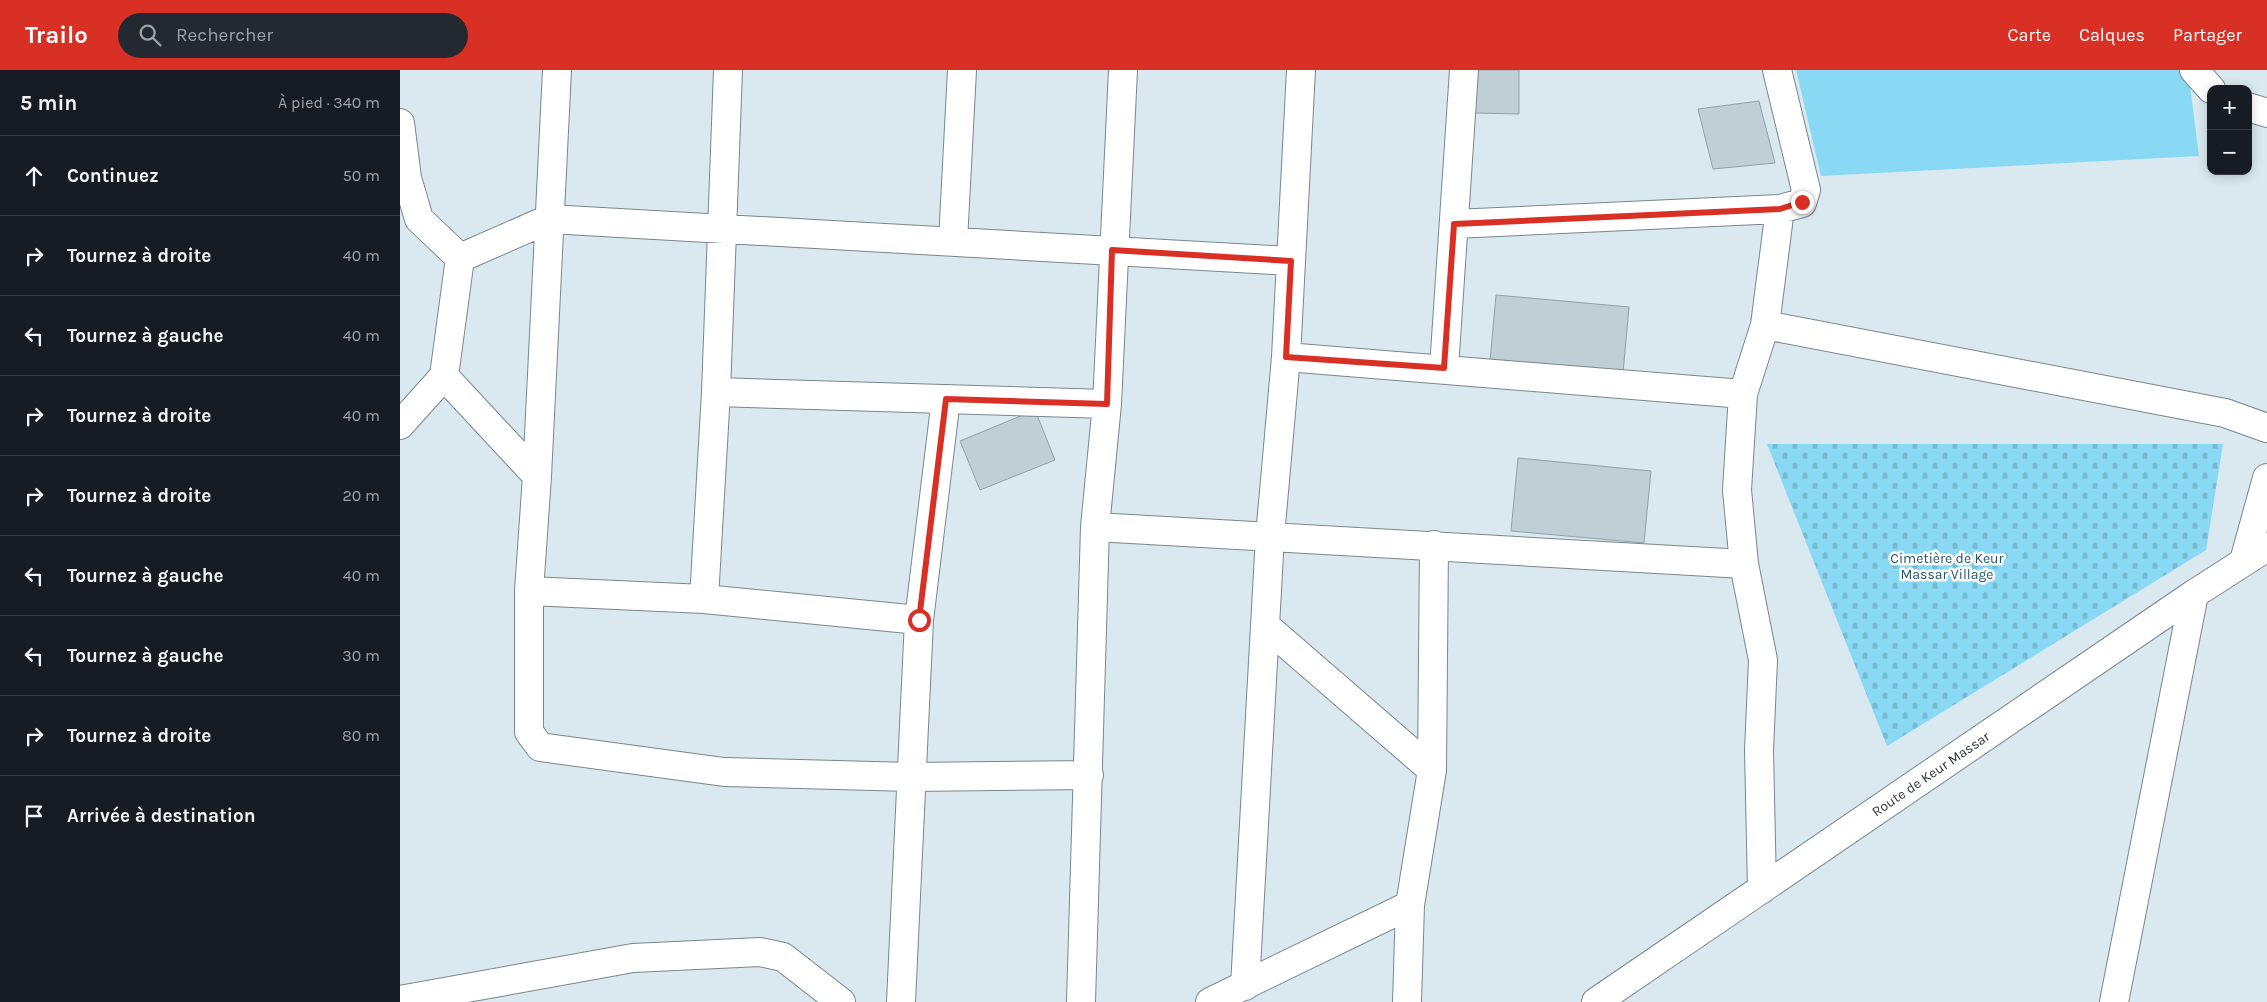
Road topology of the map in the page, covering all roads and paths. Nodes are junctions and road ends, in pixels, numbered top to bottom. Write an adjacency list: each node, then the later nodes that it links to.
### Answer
1 (557, 70): 15 (street)
2 (728, 70): 17 (street)
3 (962, 70): 18 (street)
4 (1123, 70): 19 (street)
5 (1301, 70): 21 (street)
6 (1464, 70): 16 (street)
7 (1778, 70): 14 (street)
8 (2194, 70): 9 (street)
9 (2207, 85)
10 (2252, 108): 11 (street)
11 (2267, 113)
12 (400, 123): 13 (street)
13 (404, 178): 20 (street)
14 (1780, 209): 16 (street); 22 (street)
15 (550, 219): 17 (street); 20 (street); 32 (street)
16 (1454, 224): 24 (street)
17 (722, 228): 18 (street); 26 (street)
18 (953, 242): 19 (street)
19 (1112, 250): 21 (street); 29 (street)
20 (460, 258): 25 (street)
21 (1291, 261): 23 (street)
22 (1765, 325): 27 (street); 31 (street)
23 (1286, 357): 24 (street); 35 (street)
24 (1444, 368): 27 (street)
25 (444, 376): 30 (street); 32 (street)
26 (716, 392): 28 (street); 42 (street)
27 (1743, 394): 39 (street)
28 (946, 399): 29 (street); 43 (street)
29 (1107, 404): 34 (street)
30 (400, 425)
31 (2267, 428)
32 (537, 476): 40 (street)
33 (2267, 478): 38 (street)
34 (1095, 527): 35 (street); 46 (street)
35 (1270, 536): 36 (street); 44 (street)
36 (1434, 545): 39 (street); 45 (street)
37 (2267, 547): 38 (street, Route de Keur Massar)
38 (2244, 561): 41 (street, Route de Keur Massar)
39 (1744, 564): 48 (street)
40 (529, 591): 42 (street); 47 (street)
41 (2194, 594): 48 (street, Route de Keur Massar); 58 (street)
42 (704, 599): 43 (street)
43 (919, 620): 47 (street)
44 (1267, 627): 45 (street); 50 (street)
45 (1432, 770): 49 (street)
46 (1089, 775): 47 (street); 54 (street)
47 (912, 777): 53 (street)
48 (1762, 889): 57 (street, Route de Keur Massar)
49 (1410, 905): 50 (street); 56 (street)
50 (1245, 986): 55 (street)
51 (400, 1000): 52 (street)
52 (841, 1002)
53 (902, 1002)
54 (1081, 1002)
55 (1210, 1002)
56 (1407, 1002)
57 (1596, 1002)
58 (2114, 1002)

